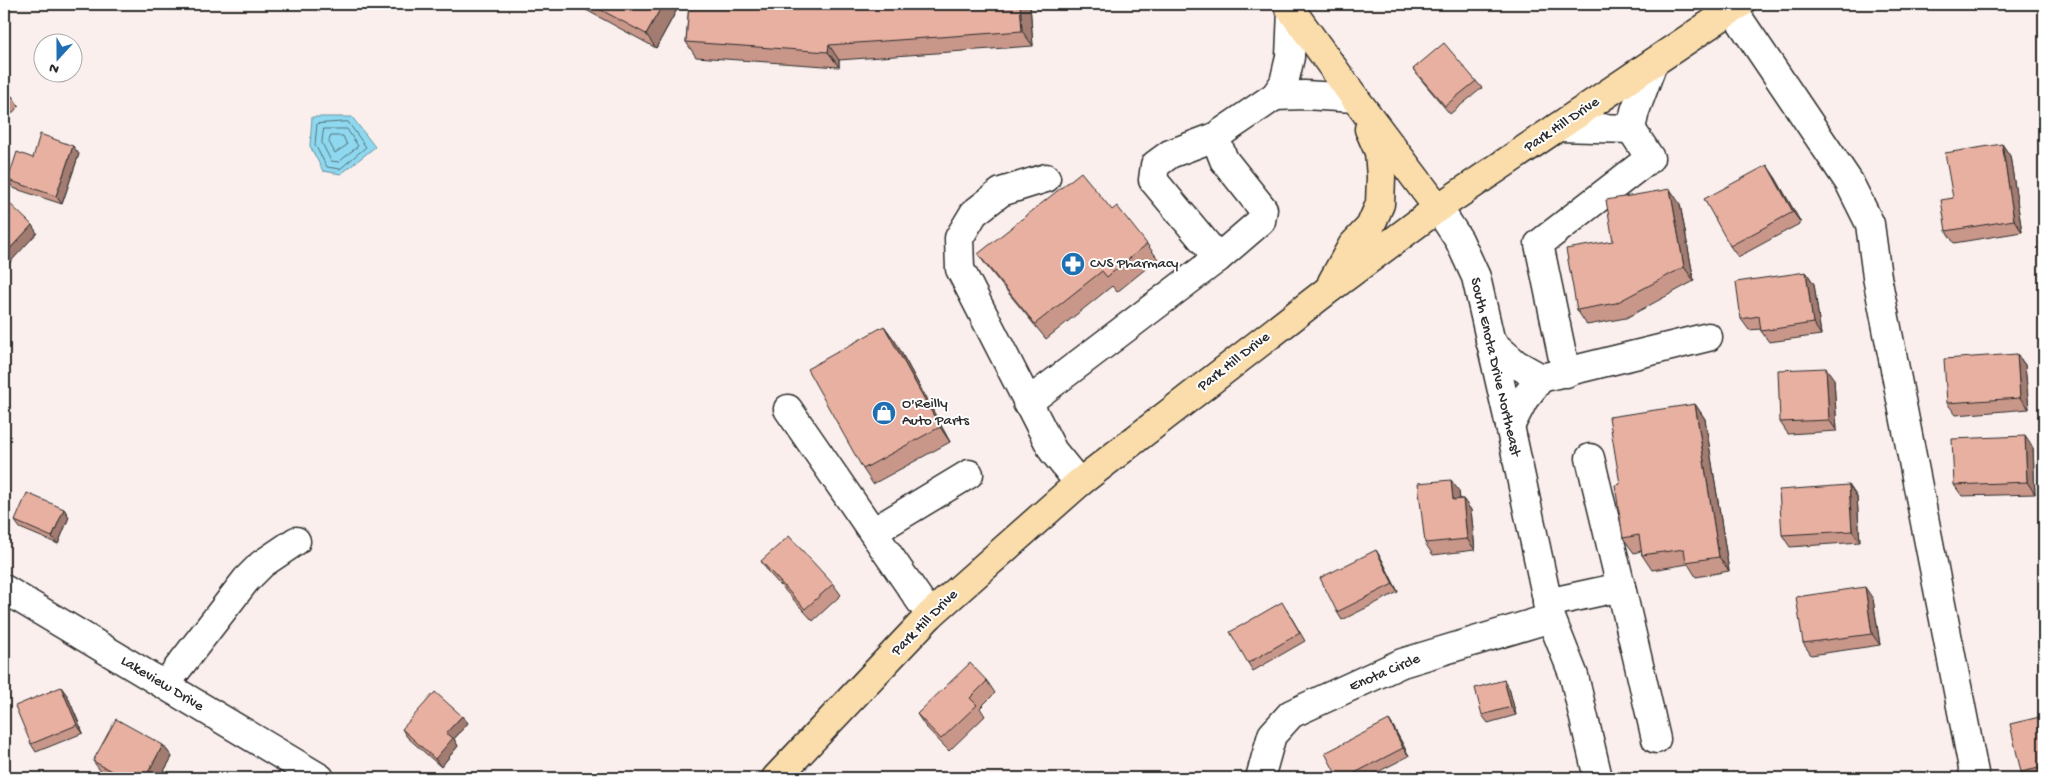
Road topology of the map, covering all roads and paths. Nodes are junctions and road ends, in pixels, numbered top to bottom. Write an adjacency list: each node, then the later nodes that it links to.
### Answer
1 (1289, 7): 4 (street); 5 (main road, South Enota Drive Northeast)
2 (1736, 7): 3 (main road, Park Hill Drive); 34 (street)
3 (1653, 63): 6 (main road, Park Hill Drive); 7 (street)
4 (1275, 96): 5 (street); 8 (street)
5 (1355, 98): 10 (main road, South Enota Drive Northeast); 12 (main road)
6 (1558, 128): 7 (street); 10 (main road, Park Hill Drive)
7 (1631, 128): 15 (street)
8 (1215, 137): 11 (street); 11 (street)
9 (1046, 178): 16 (street)
10 (1438, 208): 12 (main road, Park Hill Drive); 14 (street, South Enota Drive Northeast)
11 (1218, 258): 16 (street)
12 (1328, 290): 21 (main road, Park Hill Drive)
13 (1708, 338): 15 (street)
14 (1490, 341): 15 (street); 18 (street, South Enota Drive Northeast)
15 (1553, 376): 18 (street)
16 (1027, 403): 21 (street)
17 (788, 409): 22 (street)
18 (1510, 426): 26 (street, South Enota Drive Northeast)
19 (1590, 458): 24 (street)
20 (970, 474): 22 (street)
21 (1079, 483): 27 (main road, Park Hill Drive)
22 (873, 532): 27 (street)
23 (296, 541): 28 (street)
24 (1621, 587): 26 (street, Enota Circle); 29 (street)
25 (4, 589): 28 (street, Lakeview Drive)
26 (1549, 611): 32 (street, Enota Circle); 33 (street, South Enota Drive Northeast)
27 (930, 615): 31 (main road, Park Hill Drive)
28 (164, 685): 30 (street, Lakeview Drive)
29 (1656, 739)
30 (320, 778)
31 (776, 778)
32 (1260, 778)
33 (1598, 778)
34 (1975, 778)

